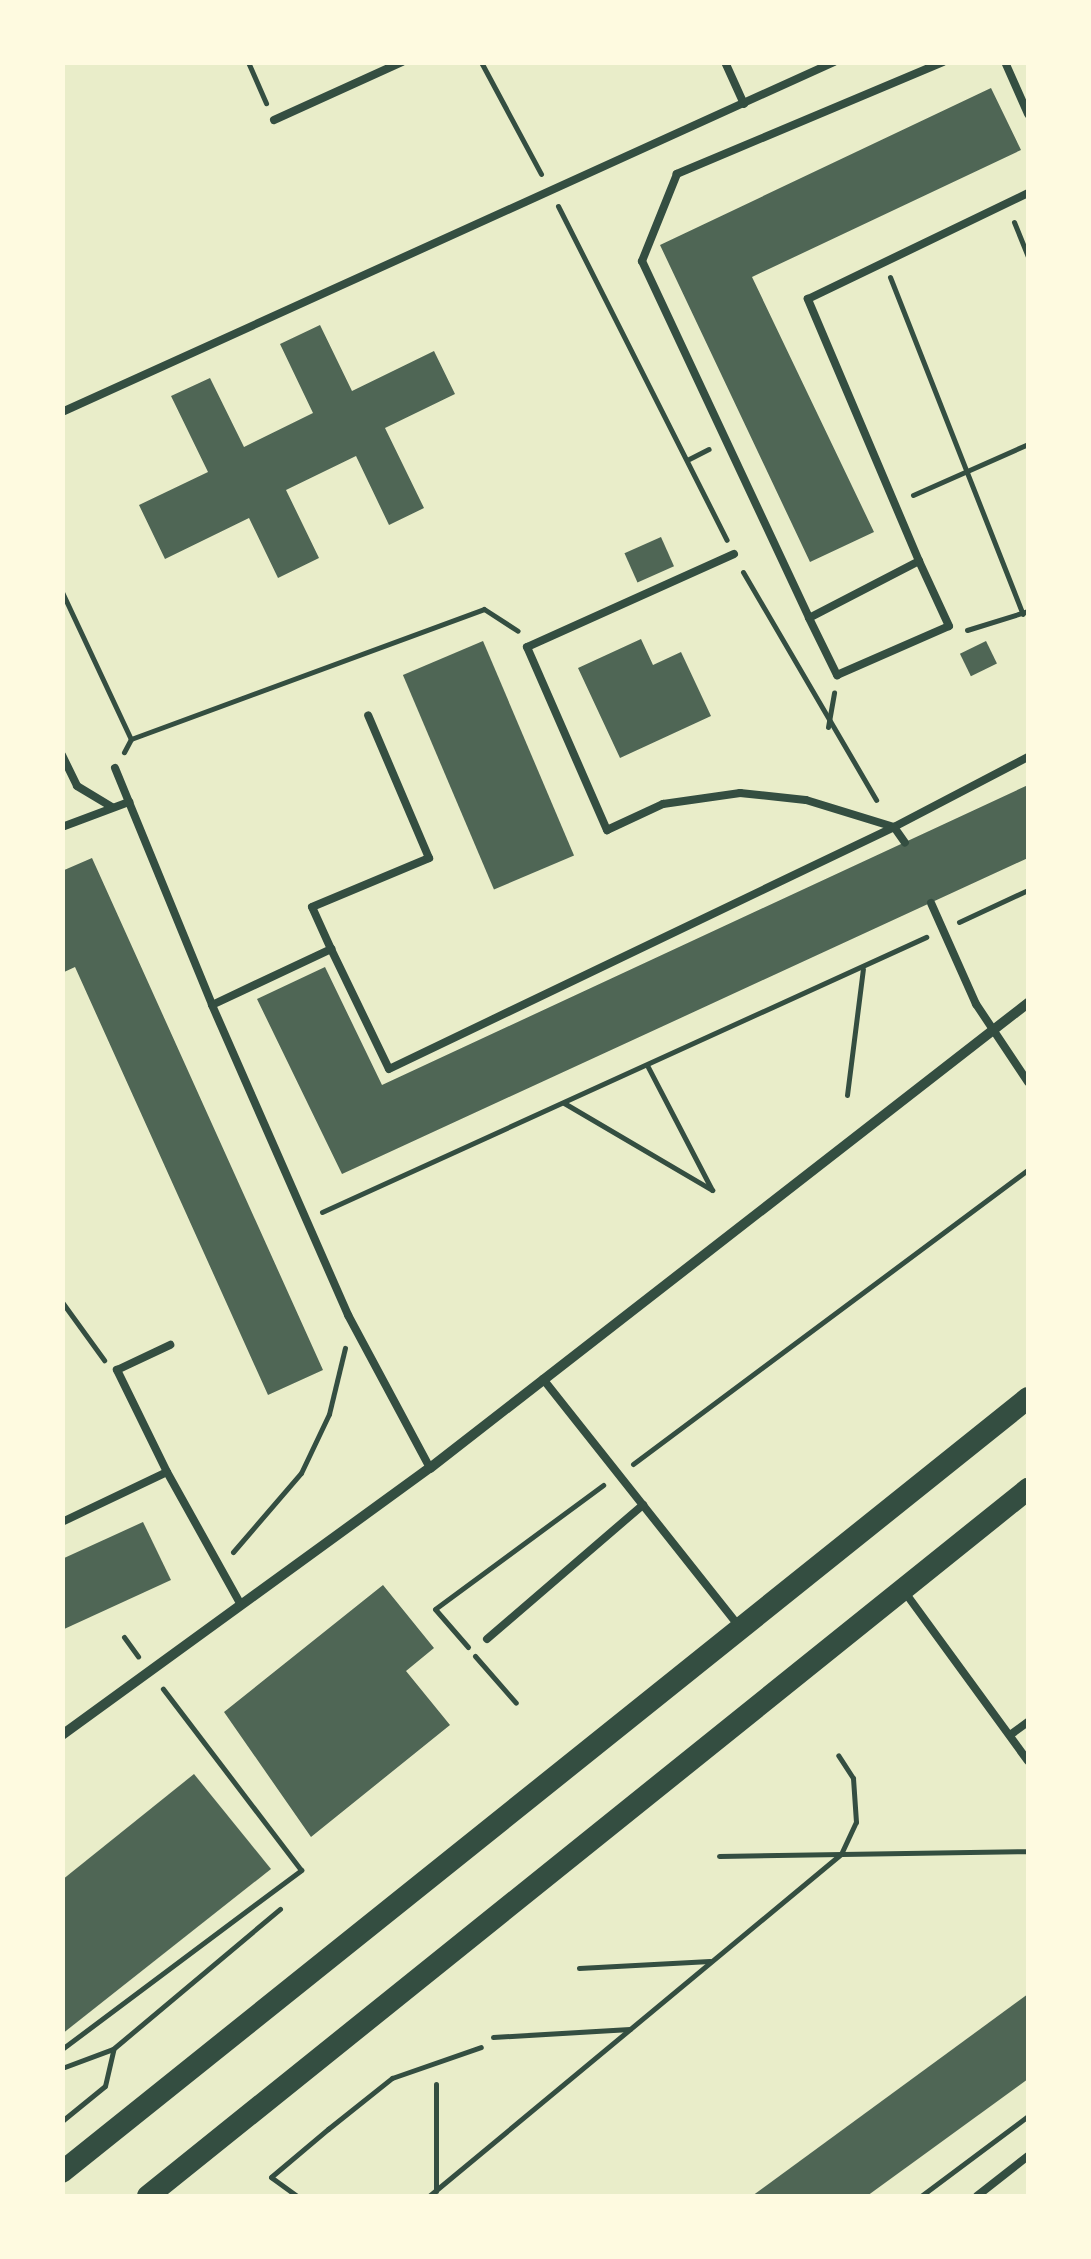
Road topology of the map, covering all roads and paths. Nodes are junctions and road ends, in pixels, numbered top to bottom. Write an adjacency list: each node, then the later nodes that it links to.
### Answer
1 (248, 62): 10 (path)
2 (402, 62): 10 (lane)
3 (481, 62): 11 (path)
4 (726, 62): 8 (lane)
5 (834, 62): 8 (lane)
6 (943, 62): 24 (lane)
7 (1005, 62): 9 (lane)
8 (744, 104): 11 (lane)
9 (1028, 114)
10 (274, 120)
11 (550, 191): 16 (lane); 20 (path)
12 (1028, 193): 13 (lane)
13 (1006, 204): 14 (path); 15 (lane)
14 (1028, 256)
15 (884, 262): 18 (path); 19 (lane)
16 (62, 412)
17 (1028, 444): 18 (path)
18 (966, 472): 19 (path); 23 (path)
19 (896, 502): 21 (lane)
20 (734, 554): 26 (lane); 29 (path)
21 (919, 561): 24 (lane); 25 (lane)
22 (62, 592): 30 (path)
23 (1026, 613): 25 (path)
24 (809, 618): 27 (lane)
25 (949, 626): 27 (lane)
26 (526, 647): 30 (path); 37 (lane)
27 (837, 675): 29 (path)
28 (368, 715): 42 (lane)
29 (828, 727): 37 (path)
30 (131, 739): 33 (path)
31 (62, 755): 35 (lane)
32 (1028, 757): 37 (lane)
33 (116, 768): 34 (lane)
34 (129, 802): 35 (lane); 45 (lane)
35 (112, 808): 36 (lane)
36 (62, 827)
37 (894, 828): 38 (lane); 42 (lane)
38 (904, 843)
39 (1028, 890): 41 (path)
40 (930, 903): 41 (lane)
41 (943, 929): 43 (path); 46 (lane)
42 (331, 949): 45 (lane)
43 (863, 968): 47 (path); 49 (path)
44 (1028, 1004): 46 (street)
45 (212, 1005): 52 (lane)
46 (995, 1029): 48 (lane); 57 (street)
47 (647, 1065): 50 (path); 50 (path)
48 (1028, 1082)
49 (847, 1094)
50 (564, 1103): 52 (path)
51 (1028, 1170): 61 (path)
52 (305, 1219): 54 (lane)
53 (62, 1302): 56 (path)
54 (348, 1315): 59 (lane); 65 (path)
55 (170, 1345): 56 (lane)
56 (117, 1370): 60 (lane)
57 (544, 1379): 59 (street); 61 (lane)
58 (1028, 1398): 68 (main road)
59 (430, 1468): 67 (street)
60 (167, 1472): 64 (lane); 65 (lane)
61 (618, 1474): 63 (lane); 72 (path)
62 (1028, 1489): 66 (main road)
63 (643, 1505): 68 (lane); 70 (lane)
64 (62, 1522)
65 (223, 1576): 67 (lane)
66 (900, 1586): 75 (lane); 96 (main road)
67 (240, 1603): 71 (street)
68 (737, 1624): 94 (main road)
69 (124, 1636): 71 (path)
70 (486, 1639)
71 (150, 1672): 74 (street); 87 (path)
72 (516, 1703)
73 (1028, 1722): 75 (lane)
74 (62, 1735)
75 (1010, 1736): 77 (lane)
76 (838, 1755): 79 (path)
77 (1028, 1760)
78 (1028, 1851): 79 (path)
79 (841, 1854): 80 (path); 82 (path)
80 (718, 1856)
81 (280, 1910): 88 (path)
82 (712, 1961): 83 (path); 84 (path)
83 (578, 1968)
84 (631, 2029): 85 (path); 95 (path)
85 (493, 2038)
86 (481, 2047): 97 (path)
87 (62, 2049)
88 (113, 2049): 89 (path); 92 (path)
89 (62, 2068)
90 (436, 2084): 95 (path)
91 (1028, 2116): 98 (path)
92 (62, 2121)
93 (1028, 2156): 99 (lane)
94 (62, 2172)
95 (432, 2194)
96 (148, 2196)
97 (297, 2196)
98 (921, 2196)
99 (977, 2196)

